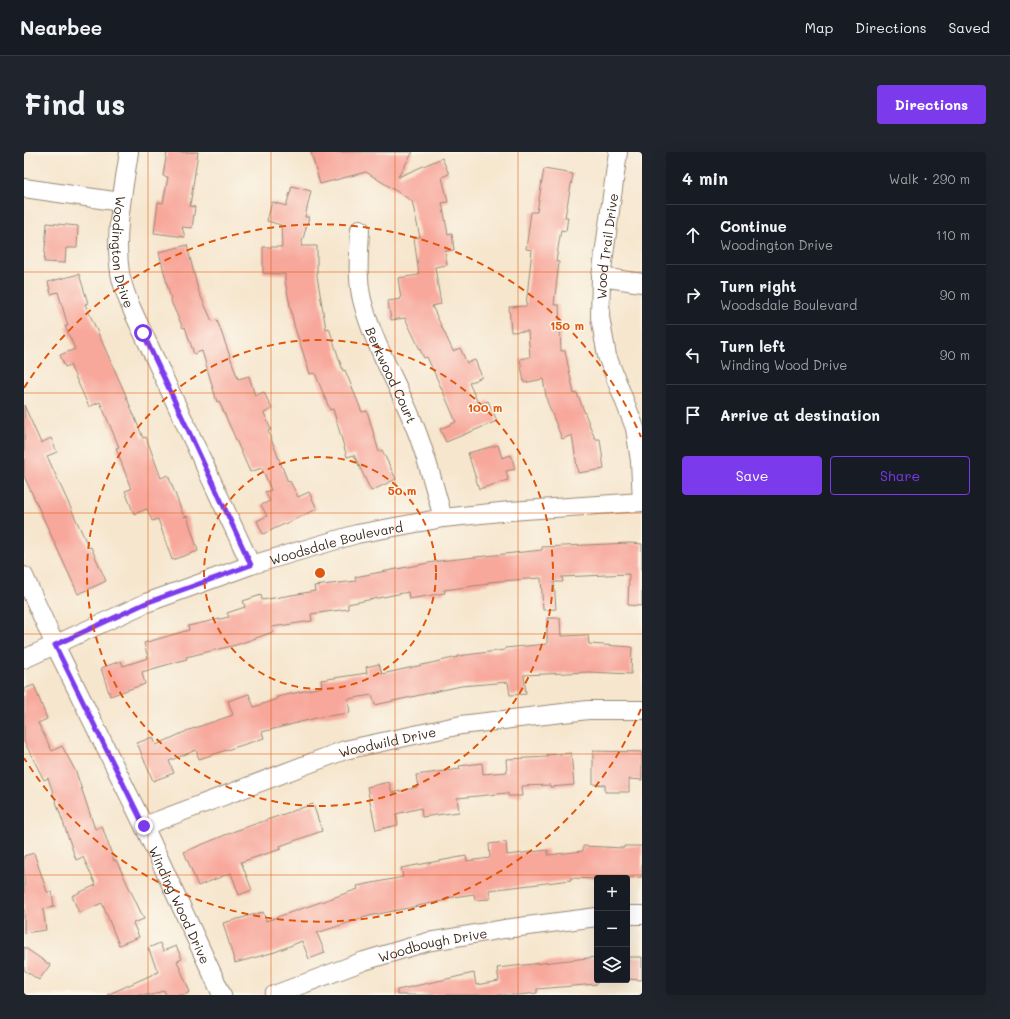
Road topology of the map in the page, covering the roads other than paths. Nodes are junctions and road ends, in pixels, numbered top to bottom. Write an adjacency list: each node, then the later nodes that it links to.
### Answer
1 (129, 152): 4 (street, Woodington Drive)
2 (618, 152): 6 (street, Wood Trail Drive)
3 (24, 188): 4 (street)
4 (122, 202): 10 (street, Woodington Drive)
5 (360, 229): 9 (street, Berkwood Court)
6 (601, 277): 7 (street); 8 (street, Wood Trail Drive)
7 (642, 282)
8 (642, 502): 9 (street, Woodsdale Boulevard)
9 (443, 518): 10 (street, Woodsdale Boulevard)
10 (251, 565): 12 (street, Woodsdale Boulevard)
11 (24, 576): 12 (street, Winding Wood Drive)
12 (55, 645): 13 (street, Woodsdale Boulevard); 15 (street, Winding Wood Drive)
13 (24, 659)
14 (642, 710): 15 (street, Woodwild Drive)
15 (144, 826): 19 (street, Winding Wood Drive)
16 (642, 914): 17 (street)
17 (630, 915)
18 (594, 917): 20 (street, Woodbough Drive)
19 (222, 995)
20 (274, 995)

